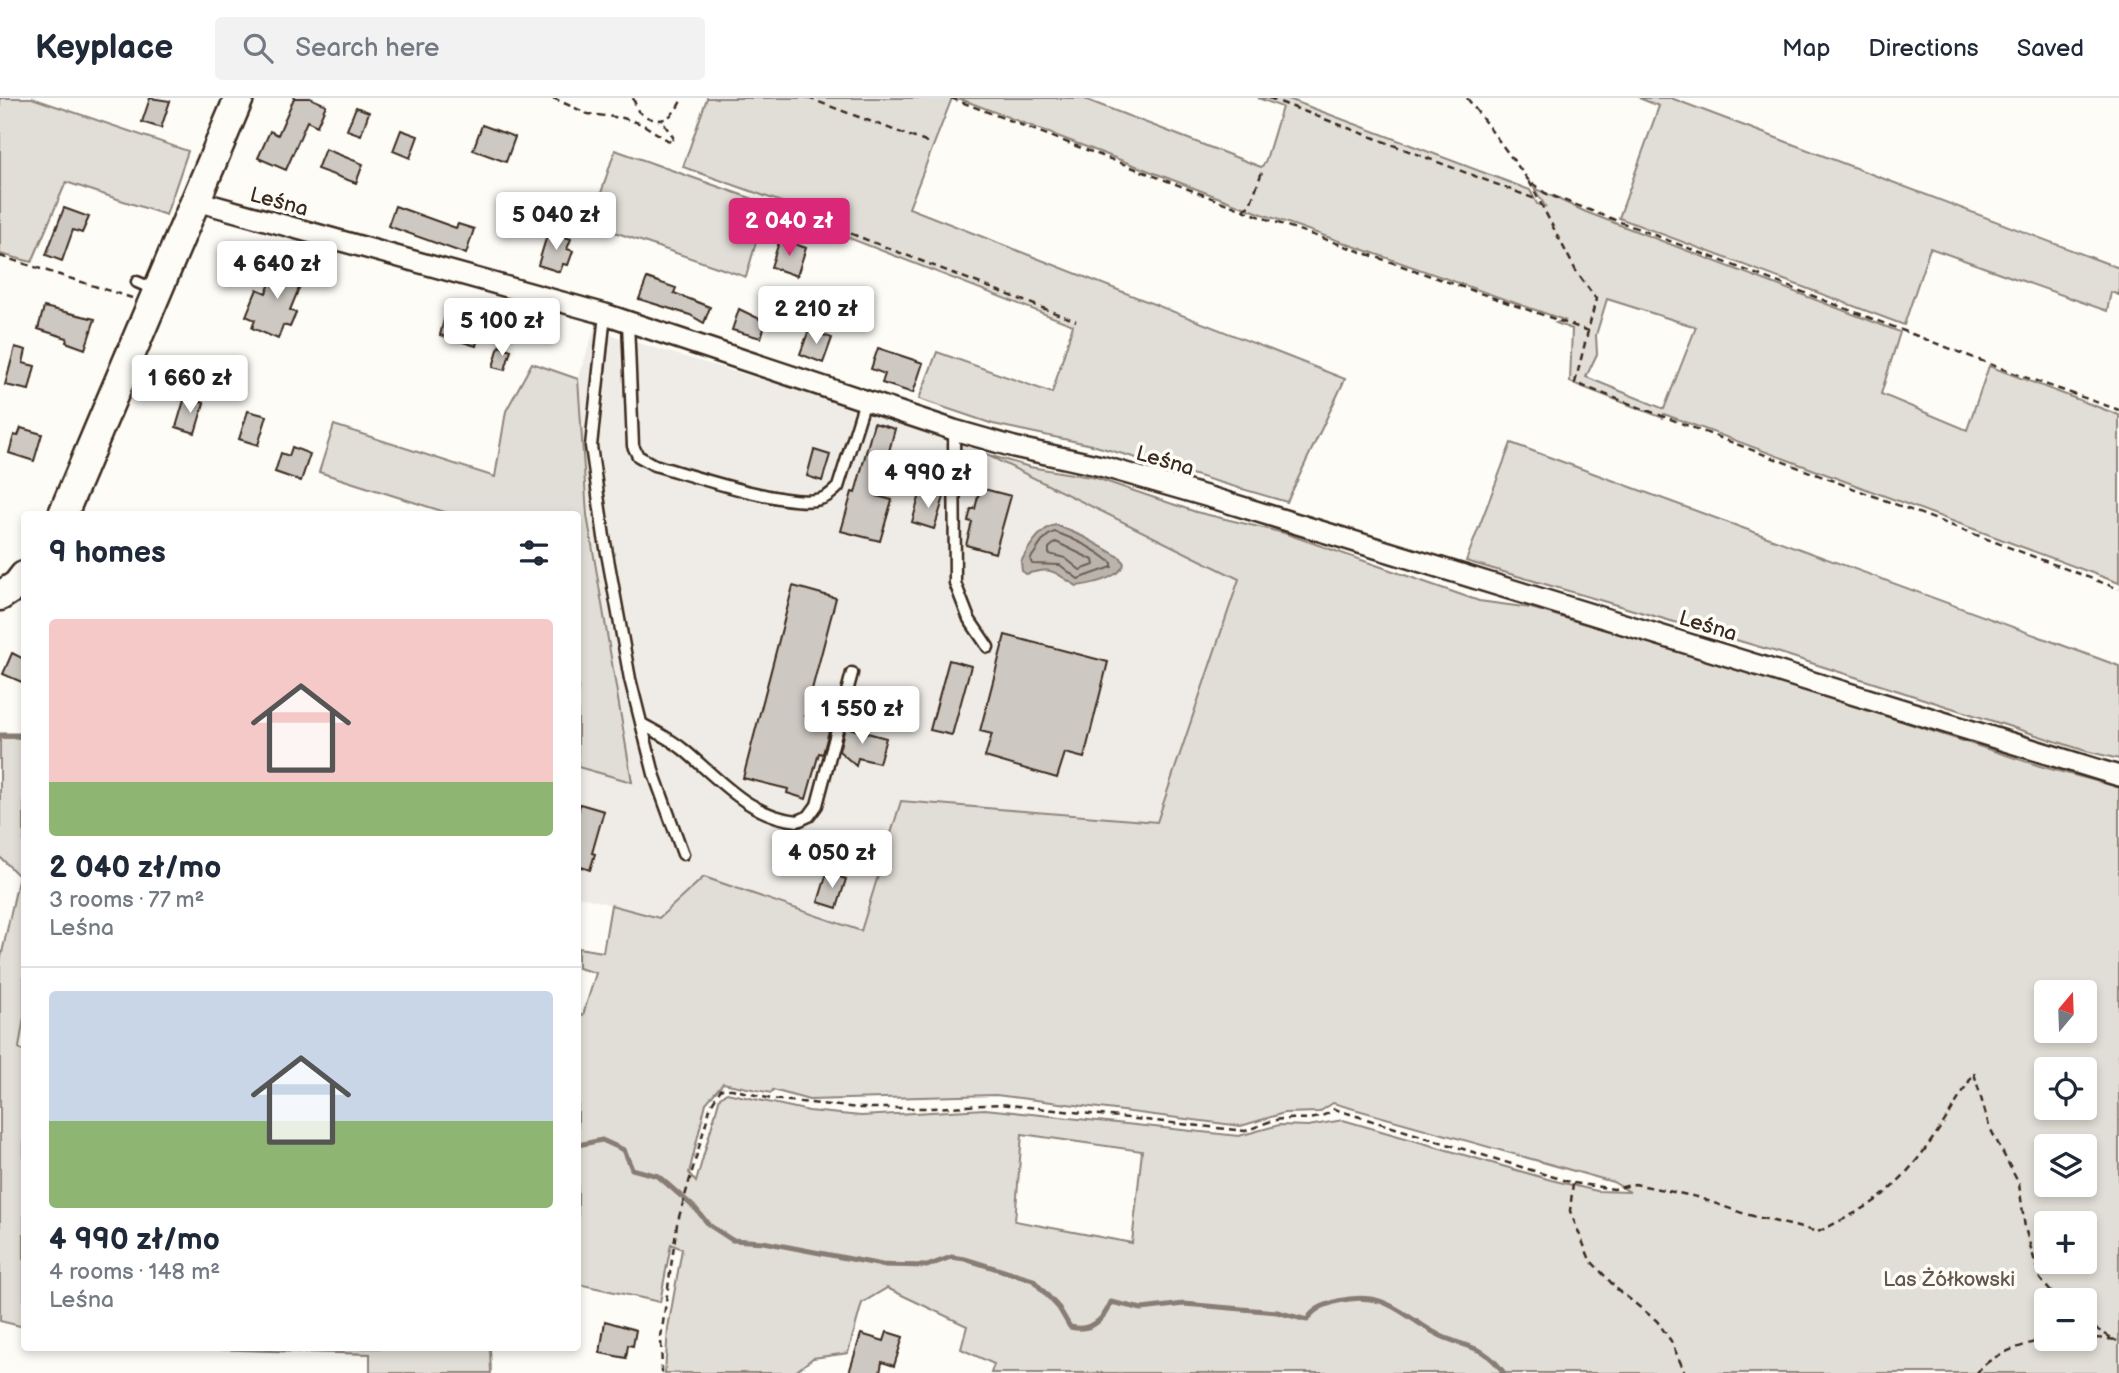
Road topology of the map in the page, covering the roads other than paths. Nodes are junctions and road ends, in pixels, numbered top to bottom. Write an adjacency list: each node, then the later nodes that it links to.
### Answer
1 (239, 98): 2 (main road)
2 (197, 201): 3 (street, Leśna); 7 (main road)
3 (605, 314): 4 (street, Leśna); 12 (lane)
4 (628, 322): 5 (street, Leśna); 5 (lane)
5 (865, 401): 6 (street, Leśna)
6 (954, 430): 10 (lane); 13 (street, Leśna)
7 (64, 511)
8 (21, 580): 9 (main road)
9 (0, 596)
10 (988, 647)
11 (852, 673): 12 (lane)
12 (642, 724): 14 (lane)
13 (2119, 776)
14 (683, 854)

